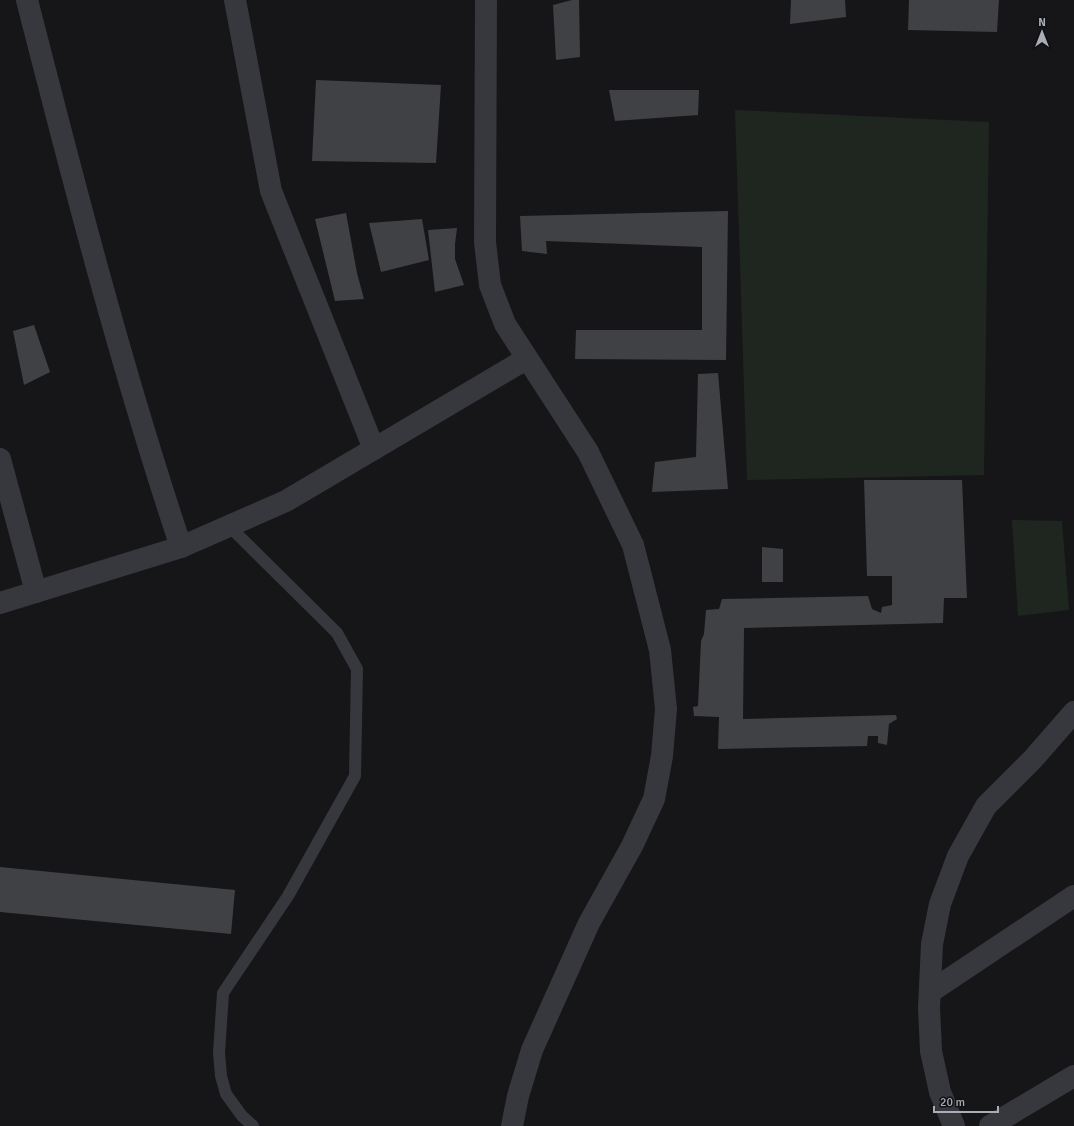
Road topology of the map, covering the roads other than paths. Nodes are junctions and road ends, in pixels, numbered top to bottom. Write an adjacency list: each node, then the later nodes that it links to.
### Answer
1 (27, 0): 8 (street)
2 (234, 0): 5 (street)
3 (486, 0): 4 (street)
4 (526, 359): 5 (street); 16 (street)
5 (374, 449): 7 (street)
6 (0, 459): 9 (street)
7 (229, 526): 8 (street); 15 (lane)
8 (181, 547): 9 (street)
9 (36, 592): 10 (street)
10 (0, 603)
11 (1074, 712): 13 (street)
12 (1074, 896): 13 (street)
13 (930, 992): 17 (street)
14 (1074, 1076): 18 (street)
15 (253, 1126)
16 (512, 1126)
17 (954, 1126)
18 (990, 1126)

